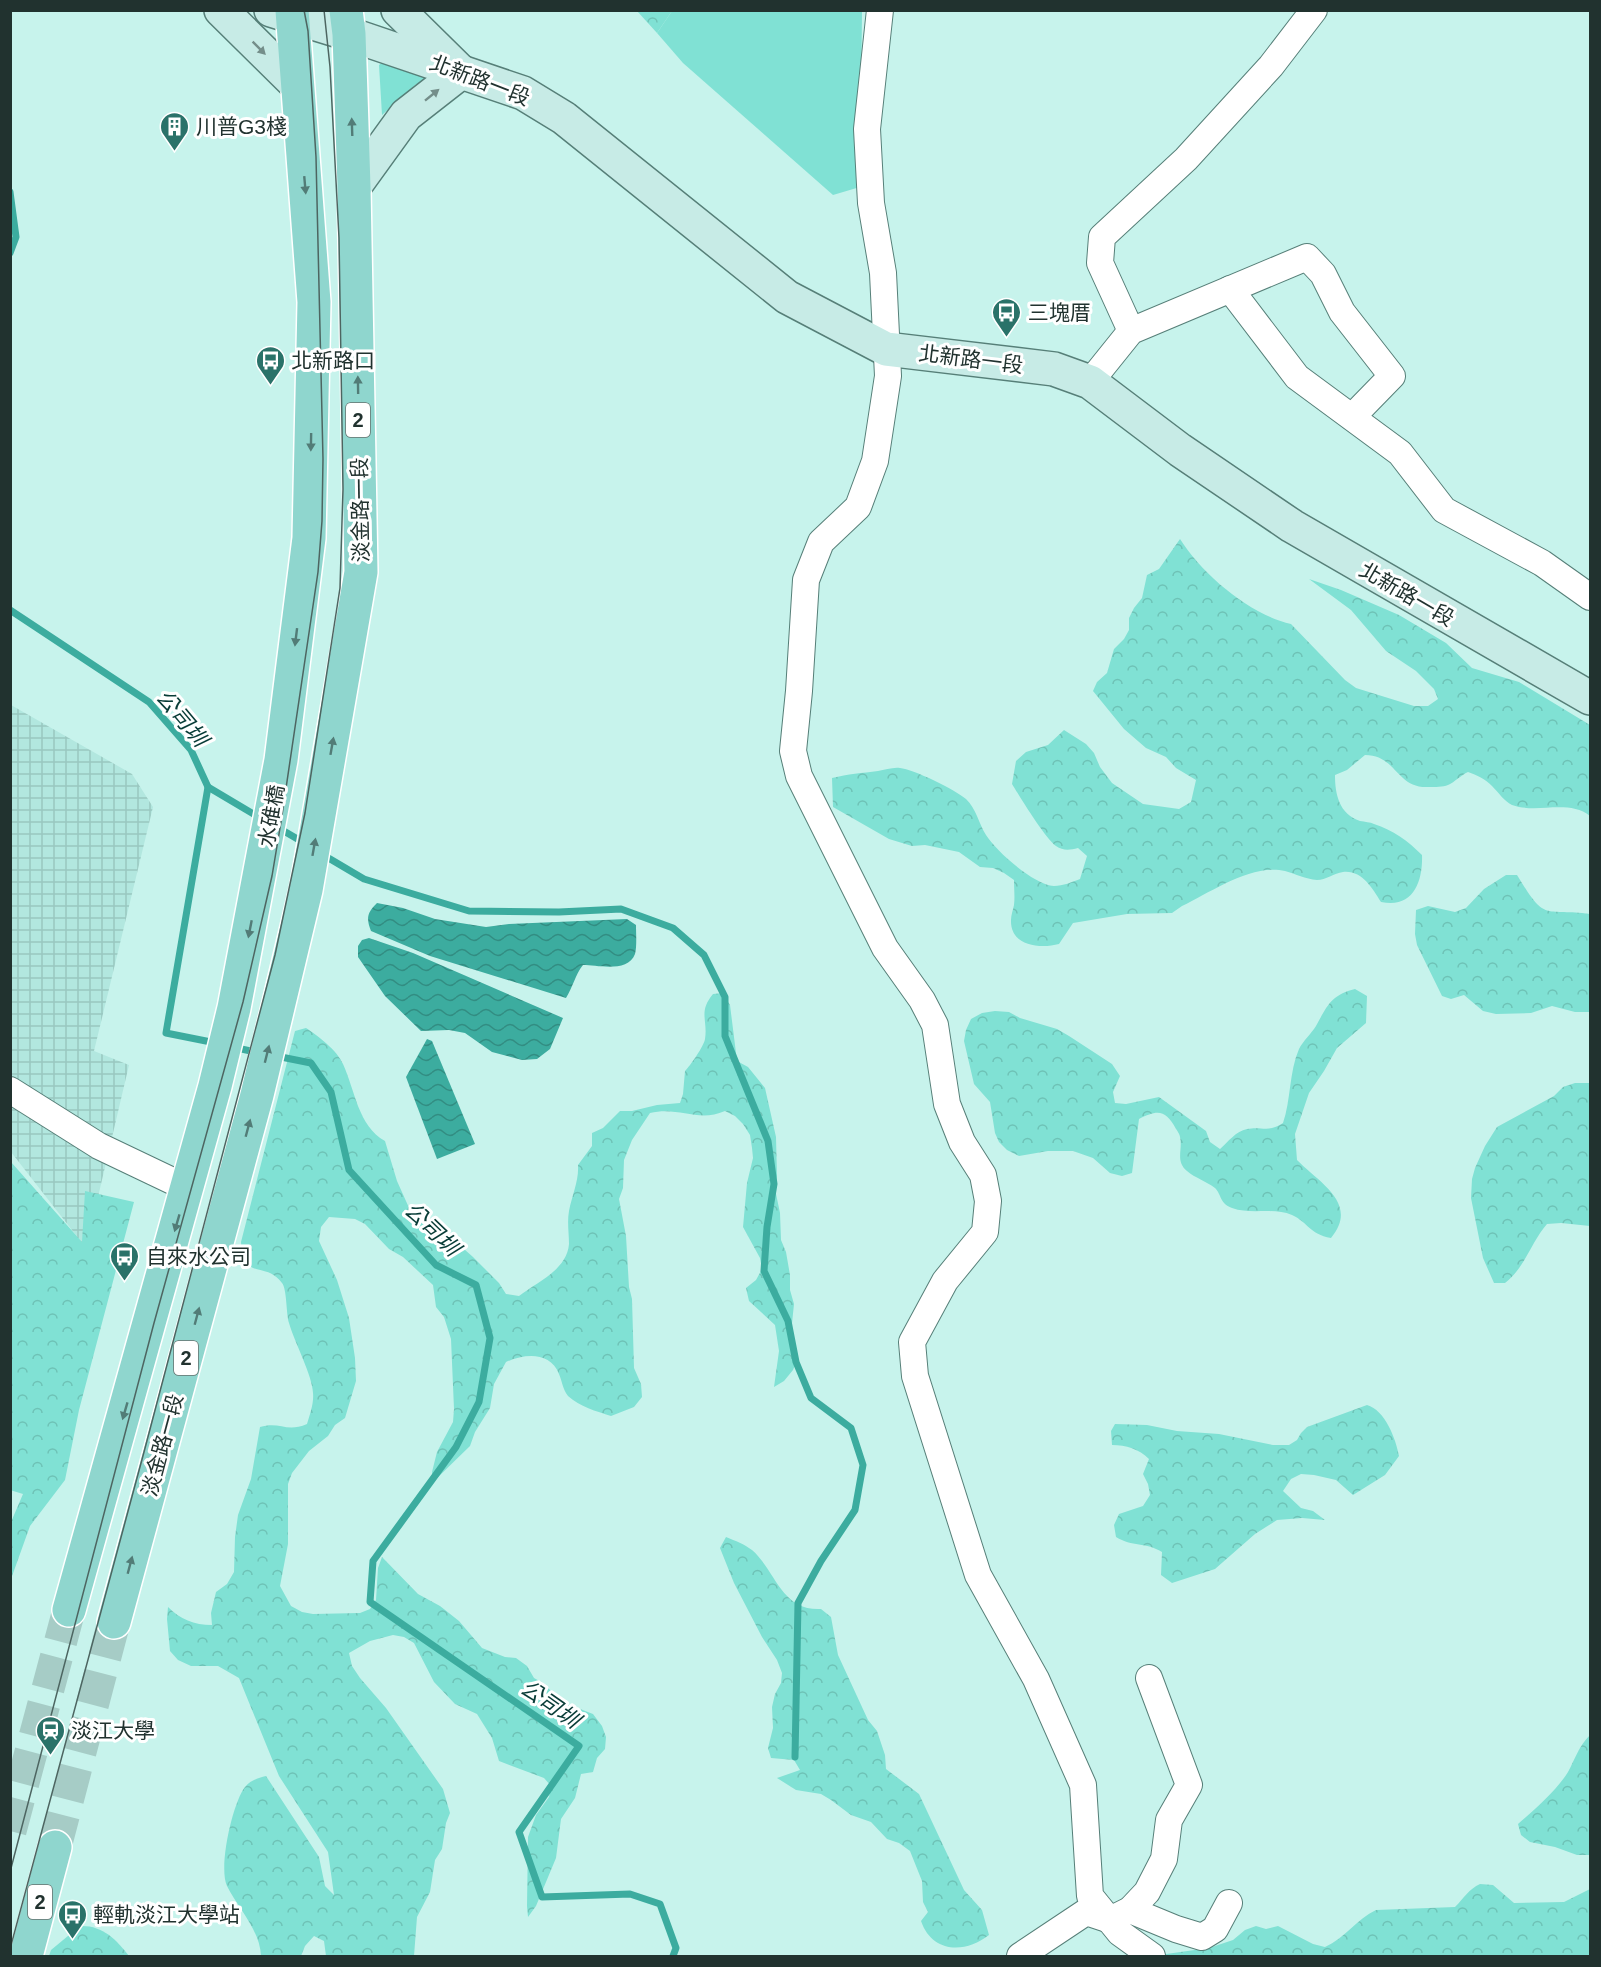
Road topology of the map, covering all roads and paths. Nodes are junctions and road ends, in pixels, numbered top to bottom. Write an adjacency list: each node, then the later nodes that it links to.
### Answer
1 (221, 10): 8 (main road, one-way to 8)
2 (398, 10): 7 (main road)
3 (880, 10): 12 (street)
4 (1314, 10): 11 (street)
5 (285, 13): 6 (main road, 北新路一段); 8 (main road, 2)
6 (347, 22): 7 (main road, 北新路一段); 9 (main road, 淡金路一段 / 2, one-way to 6)
7 (461, 72): 9 (main road, one-way to 7); 12 (main road, 北新路一段)
8 (297, 85): 18 (main road, 水碓橋 / 2, one-way to 18)
9 (354, 187): 20 (main road, 淡金路一段 / 2, one-way to 9)
10 (1230, 289): 11 (street); 14 (street); 14 (street)
11 (1131, 331): 13 (street)
12 (886, 349): 13 (main road, 北新路一段); 24 (street)
13 (1090, 382): 16 (main road, 北新路一段)
14 (1352, 417): 15 (street)
15 (1590, 597)
16 (1590, 698)
17 (10, 1090): 18 (street)
18 (187, 1188): 19 (main road, 2, one-way to 19)
19 (69, 1610)
20 (114, 1622)
21 (1149, 1678): 24 (street)
22 (55, 1848): 25 (main road, 2)
23 (1229, 1903): 24 (street)
24 (1120, 1915): 26 (street); 27 (street)
25 (26, 1956)
26 (1020, 1956)
27 (1152, 1956)

